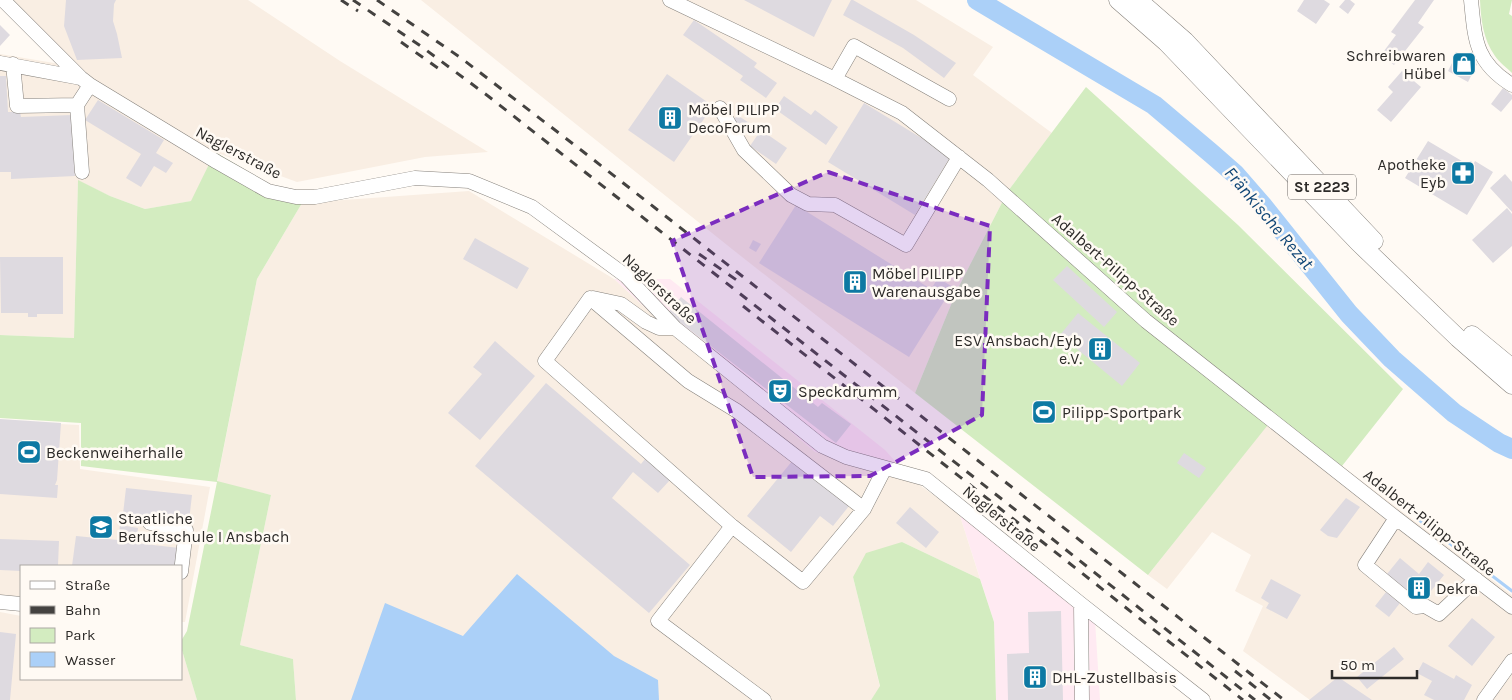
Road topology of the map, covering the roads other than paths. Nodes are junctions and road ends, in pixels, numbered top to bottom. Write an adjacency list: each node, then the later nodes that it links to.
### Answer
1 (3, 0): 8 (street, Naglerstraße)
2 (670, 0): 7 (street, Adalbert-Pilipp-Straße)
3 (1118, 0): 18 (main road, St 2223)
4 (1138, 0): 17 (main road, St 2223)
5 (1471, 0): 9 (street)
6 (6, 64): 8 (street); 11 (street)
7 (835, 79): 10 (street); 13 (street, Adalbert-Pilipp-Straße)
8 (86, 82): 11 (street); 16 (street, Naglerstraße)
9 (1512, 85)
10 (949, 99)
11 (77, 105): 14 (street)
12 (720, 108): 13 (street)
13 (959, 157): 21 (street, Adalbert-Pilipp-Straße)
14 (82, 172)
15 (590, 298): 16 (street); 20 (street); 23 (street)
16 (675, 328): 19 (street, Naglerstraße)
17 (1512, 368)
18 (1512, 385)
19 (885, 468): 20 (street); 28 (street, Naglerstraße)
20 (864, 509): 23 (street)
21 (1396, 518): 25 (street, Adalbert-Pilipp-Straße); 25 (street)
22 (150, 523): 24 (street)
23 (732, 526): 31 (street)
24 (182, 565)
25 (1476, 579): 29 (street, Adalbert-Pilipp-Straße)
26 (0, 602): 27 (street)
27 (20, 604)
28 (1081, 604): 32 (street); 33 (street, Naglerstraße)
29 (1512, 607)
30 (1512, 661): 34 (street)
31 (764, 700)
32 (1082, 700)
33 (1203, 700)
34 (1484, 700)

